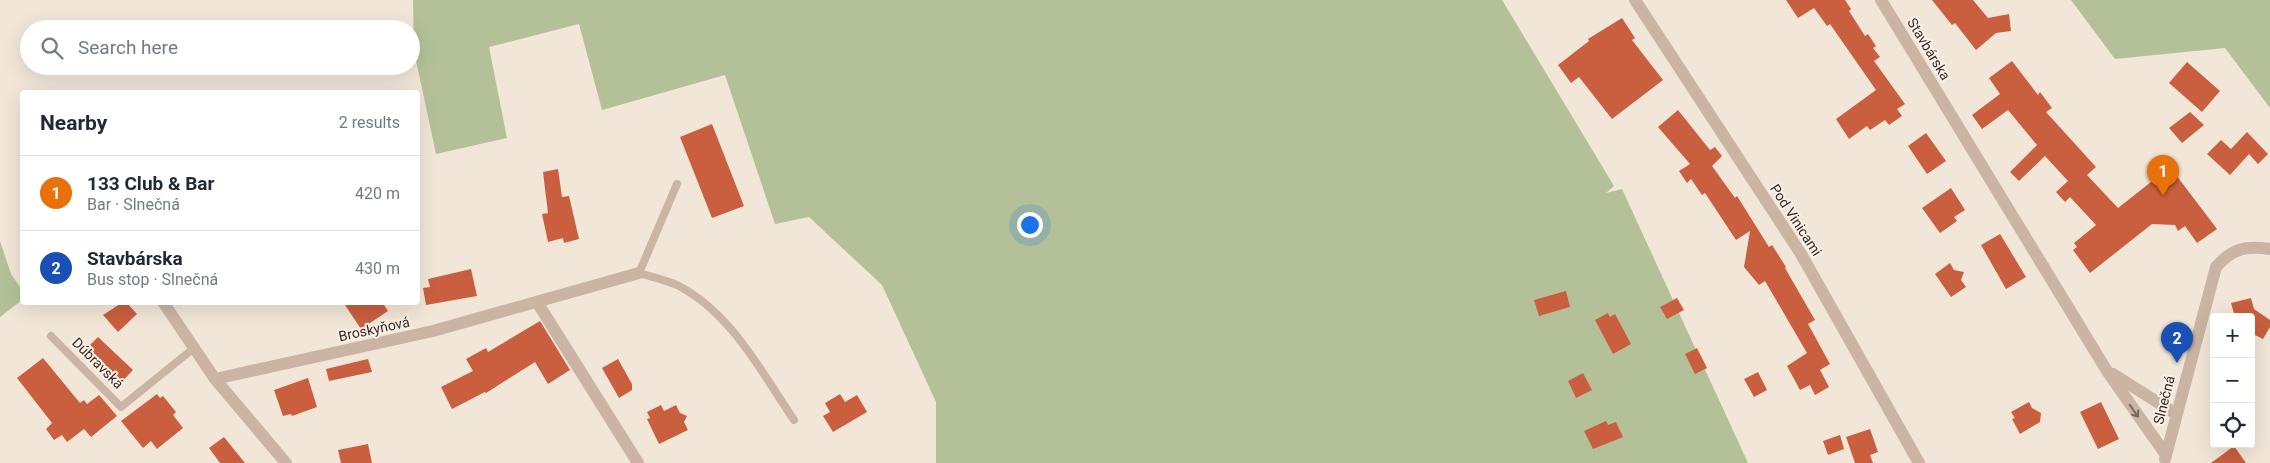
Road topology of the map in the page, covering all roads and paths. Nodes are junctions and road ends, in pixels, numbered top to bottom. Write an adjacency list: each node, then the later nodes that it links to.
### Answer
1 (1635, 0): 17 (street, Pod Vinicami)
2 (1881, 0): 10 (street, Stavbárska)
3 (677, 184): 5 (lane)
4 (2270, 249): 12 (street, Slnečná)
5 (639, 273): 6 (street, Broskyňová); 13 (lane)
6 (537, 302): 11 (street, Broskyňová); 16 (street)
7 (165, 305): 9 (street)
8 (51, 336): 9 (lane, Dúbravská)
9 (194, 348): 11 (street)
10 (2107, 371): 12 (street, Stavbárska); 14 (street, Stavbárska, one-way to 14)
11 (215, 379): 15 (street)
12 (2176, 414): 14 (street, Slnečná)
13 (794, 420)
14 (2165, 459)
15 (286, 463)
16 (638, 463)
17 (1919, 463)

